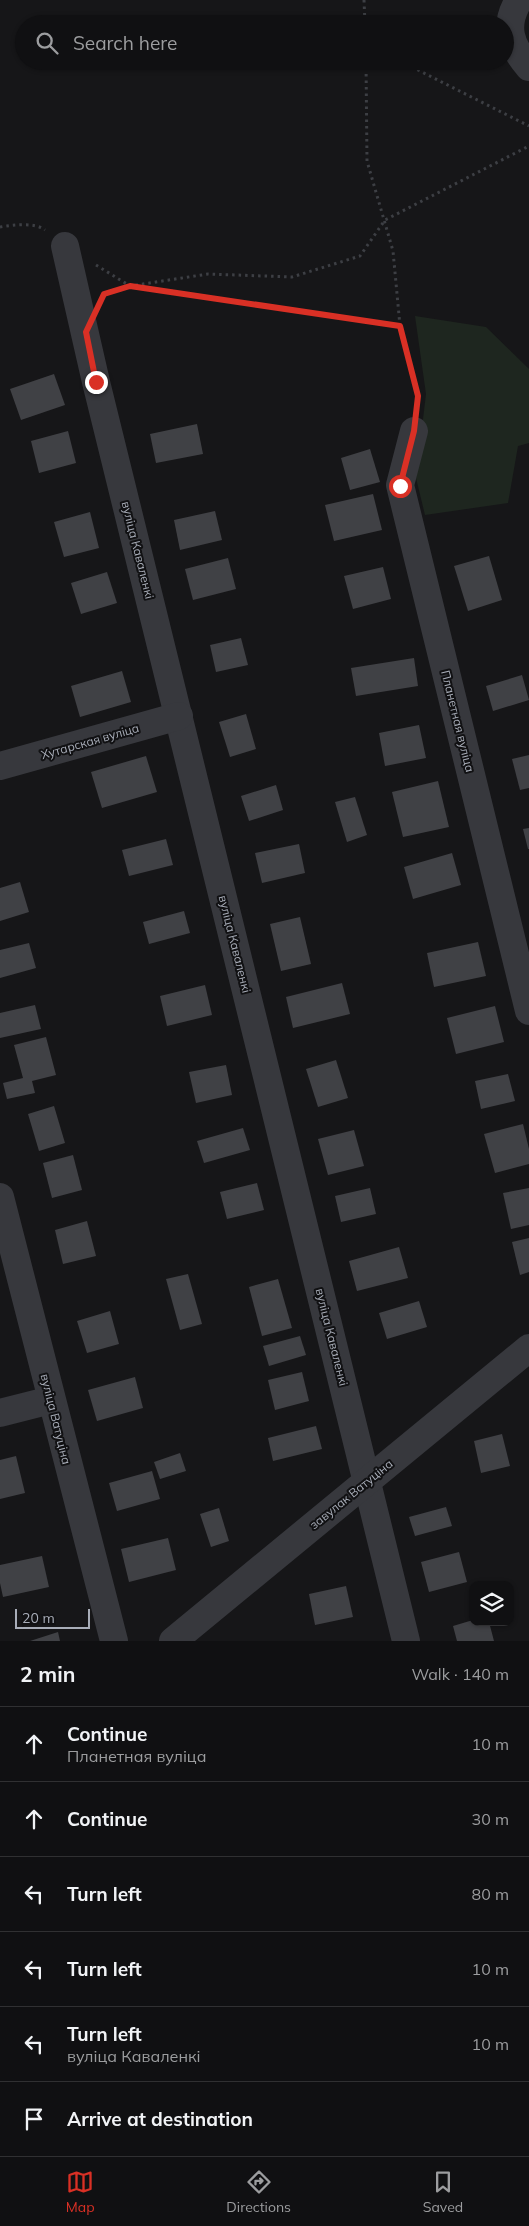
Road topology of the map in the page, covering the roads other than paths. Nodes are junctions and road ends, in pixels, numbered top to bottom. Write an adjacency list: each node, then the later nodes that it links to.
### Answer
1 (519, 0): 2 (street)
2 (511, 15)
3 (514, 43): 4 (street)
4 (529, 67)
5 (65, 246): 7 (street, вуліца Каваленкі)
6 (414, 431): 9 (street, Планетная вуліца)
7 (179, 716): 8 (street, Хутарская вуліца); 14 (street, вуліца Каваленкі)
8 (0, 766)
9 (529, 1011)
10 (0, 1197): 12 (street, вуліца Ватуціна)
11 (529, 1348): 14 (street, завулак Ватуціна)
12 (51, 1400): 13 (street); 15 (street, вуліца Ватуціна)
13 (0, 1413)
14 (368, 1480): 16 (street, завулак Ватуціна); 17 (street, вуліца Каваленкі)
15 (114, 1641)
16 (173, 1641)
17 (406, 1641)

